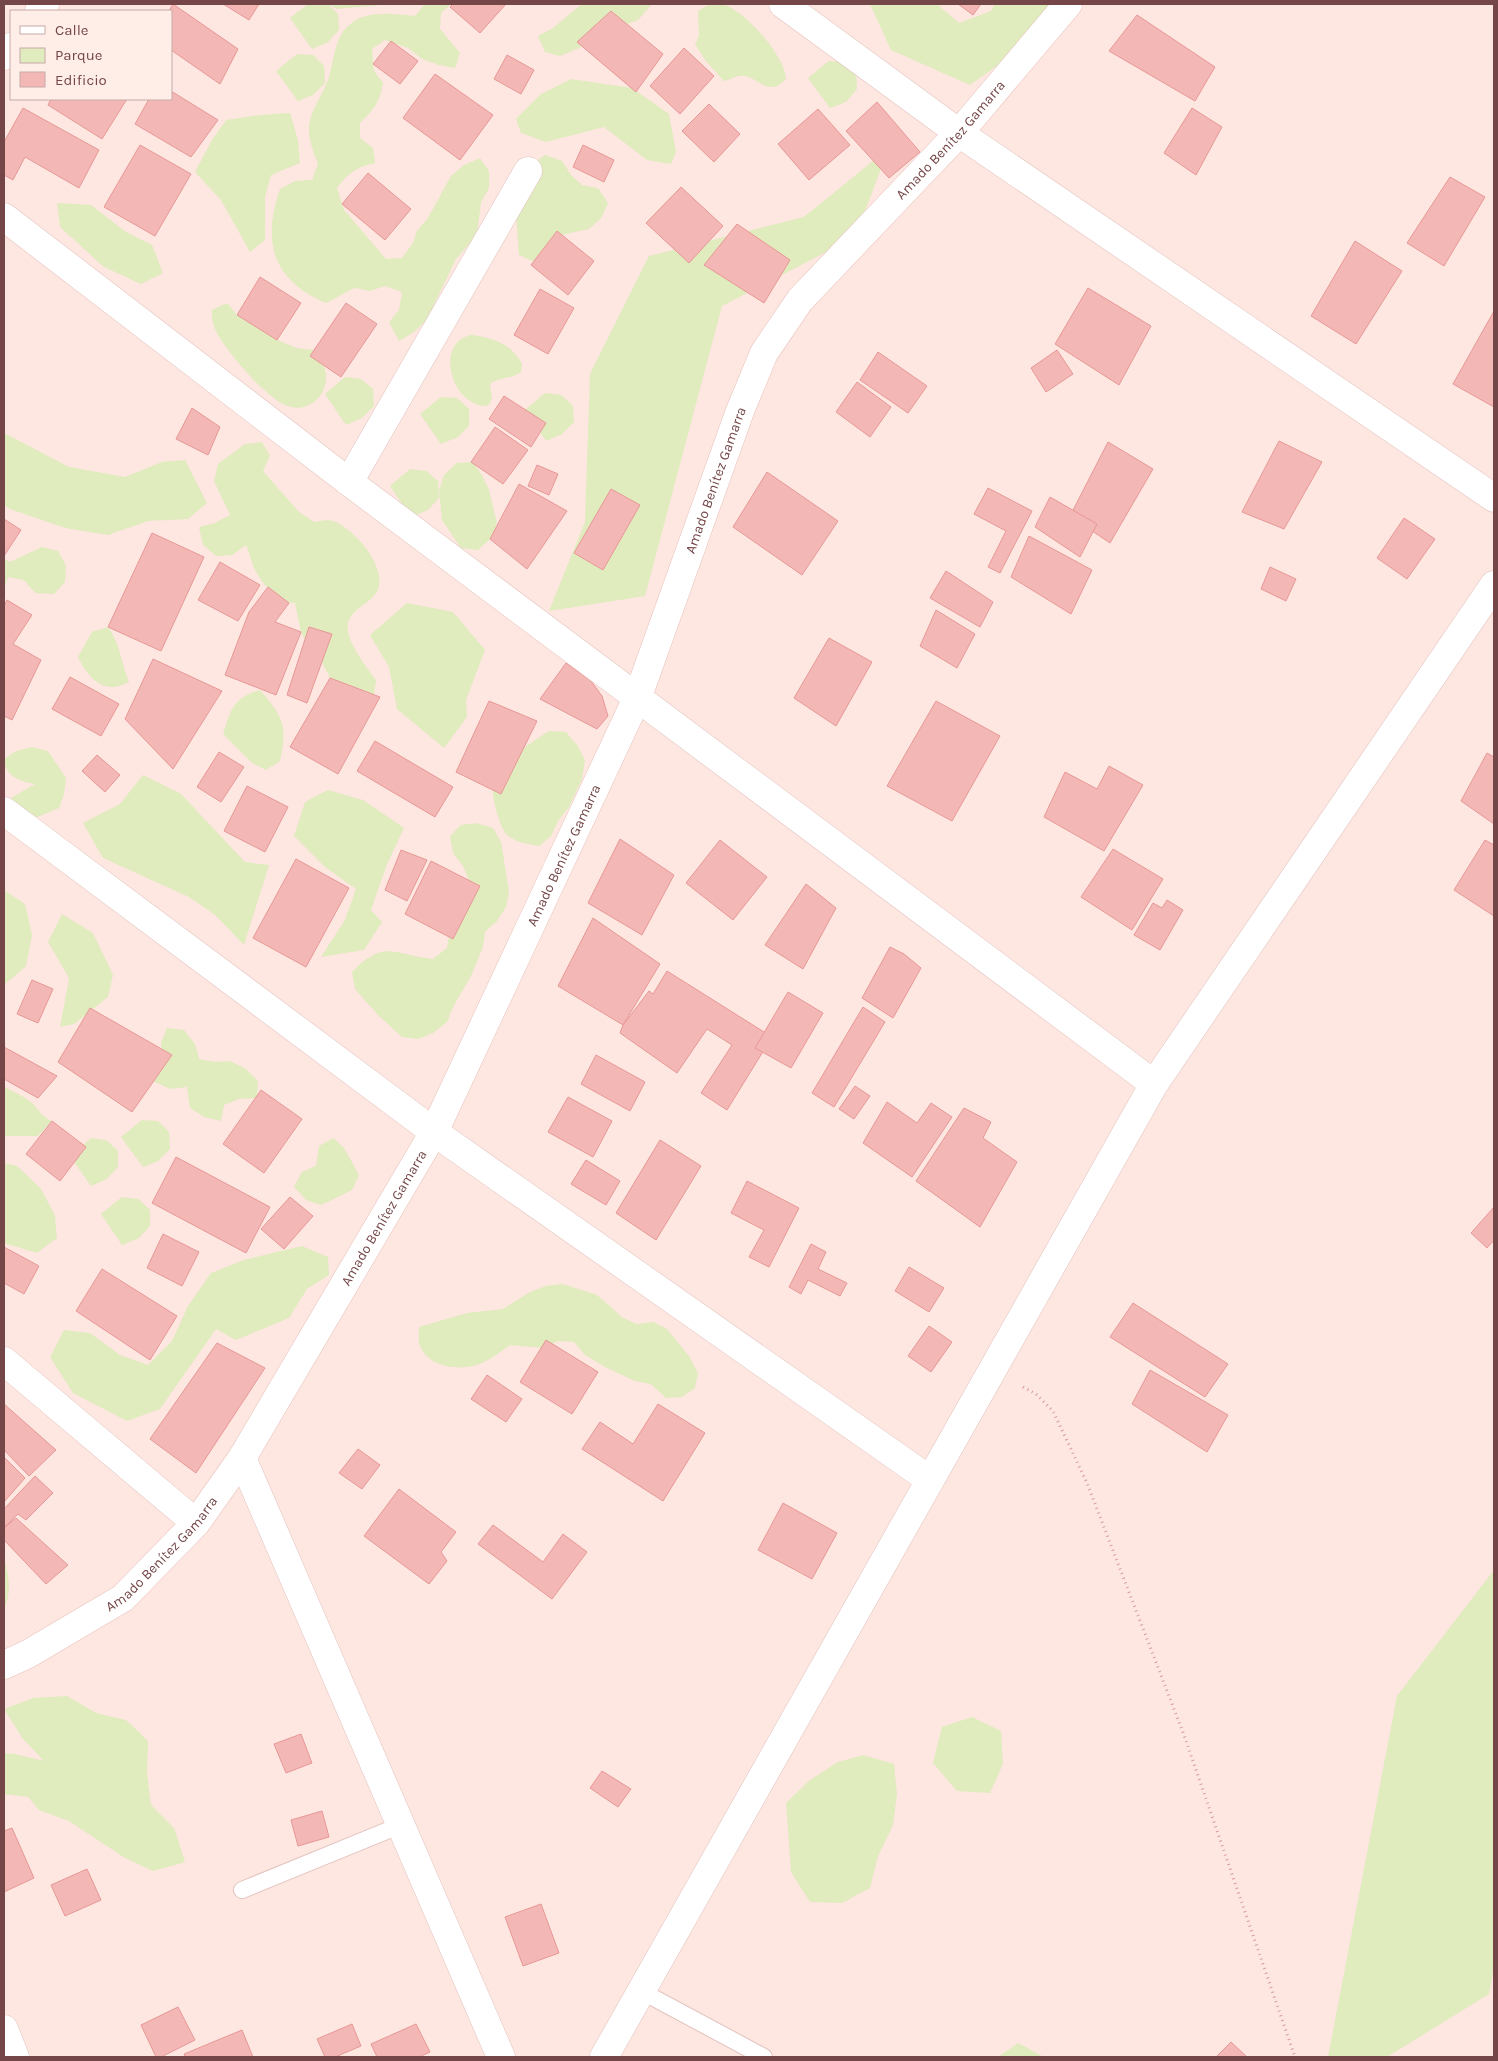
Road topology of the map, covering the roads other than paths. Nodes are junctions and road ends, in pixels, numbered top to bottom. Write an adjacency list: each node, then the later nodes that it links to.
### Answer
1 (783, 4): 3 (street)
2 (1068, 4): 3 (street, Amado Benítez Gamarra)
3 (958, 133): 7 (street); 9 (street, Amado Benítez Gamarra)
4 (528, 171): 6 (street)
5 (4, 218): 6 (street)
6 (349, 482): 9 (street)
7 (1494, 498)
8 (1494, 586): 11 (street)
9 (638, 696): 11 (street); 12 (street, Amado Benítez Gamarra)
10 (4, 810): 12 (street)
11 (1154, 1084): 15 (street)
12 (434, 1132): 14 (street, Amado Benítez Gamarra); 15 (street)
13 (4, 1361): 16 (street)
14 (242, 1458): 16 (street, Amado Benítez Gamarra); 18 (street)
15 (930, 1480): 20 (street)
16 (196, 1523): 17 (street, Amado Benítez Gamarra)
17 (4, 1665)
18 (401, 1825): 19 (lane); 23 (street)
19 (242, 1890)
20 (642, 1991): 24 (street); 25 (lane)
21 (4, 2029): 22 (street)
22 (15, 2057)
23 (501, 2057)
24 (604, 2057)
25 (764, 2057)

